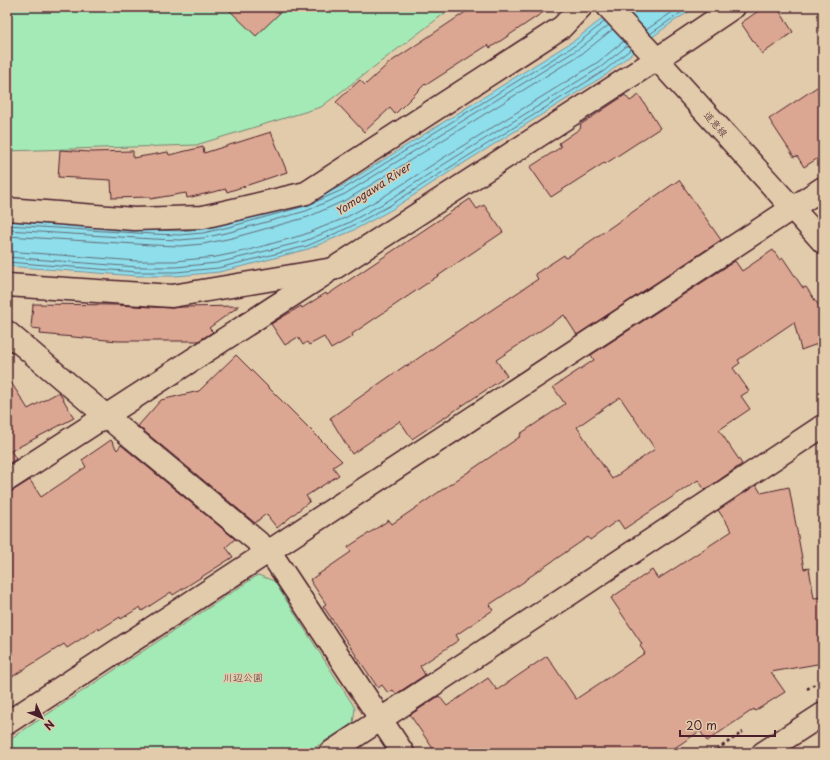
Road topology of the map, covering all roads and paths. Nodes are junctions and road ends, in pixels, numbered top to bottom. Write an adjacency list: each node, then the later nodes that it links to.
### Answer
1 (581, 7): 7 (street)
2 (608, 7): 4 (street, 道意線)
3 (734, 7): 4 (street)
4 (653, 56): 6 (street, 道意線); 9 (street)
5 (823, 188): 6 (street)
6 (792, 208): 8 (street, 道意線); 15 (street)
7 (7, 209)
8 (823, 242)
9 (333, 269): 10 (street); 12 (street)
10 (7, 285)
11 (7, 332): 12 (street)
12 (106, 416): 14 (street); 15 (street)
13 (823, 426): 17 (street)
14 (7, 480)
15 (270, 552): 17 (street); 18 (street)
16 (823, 714): 21 (street)
17 (381, 719): 19 (street); 20 (street)
18 (7, 723)
19 (330, 753)
20 (403, 753)
21 (763, 753)

